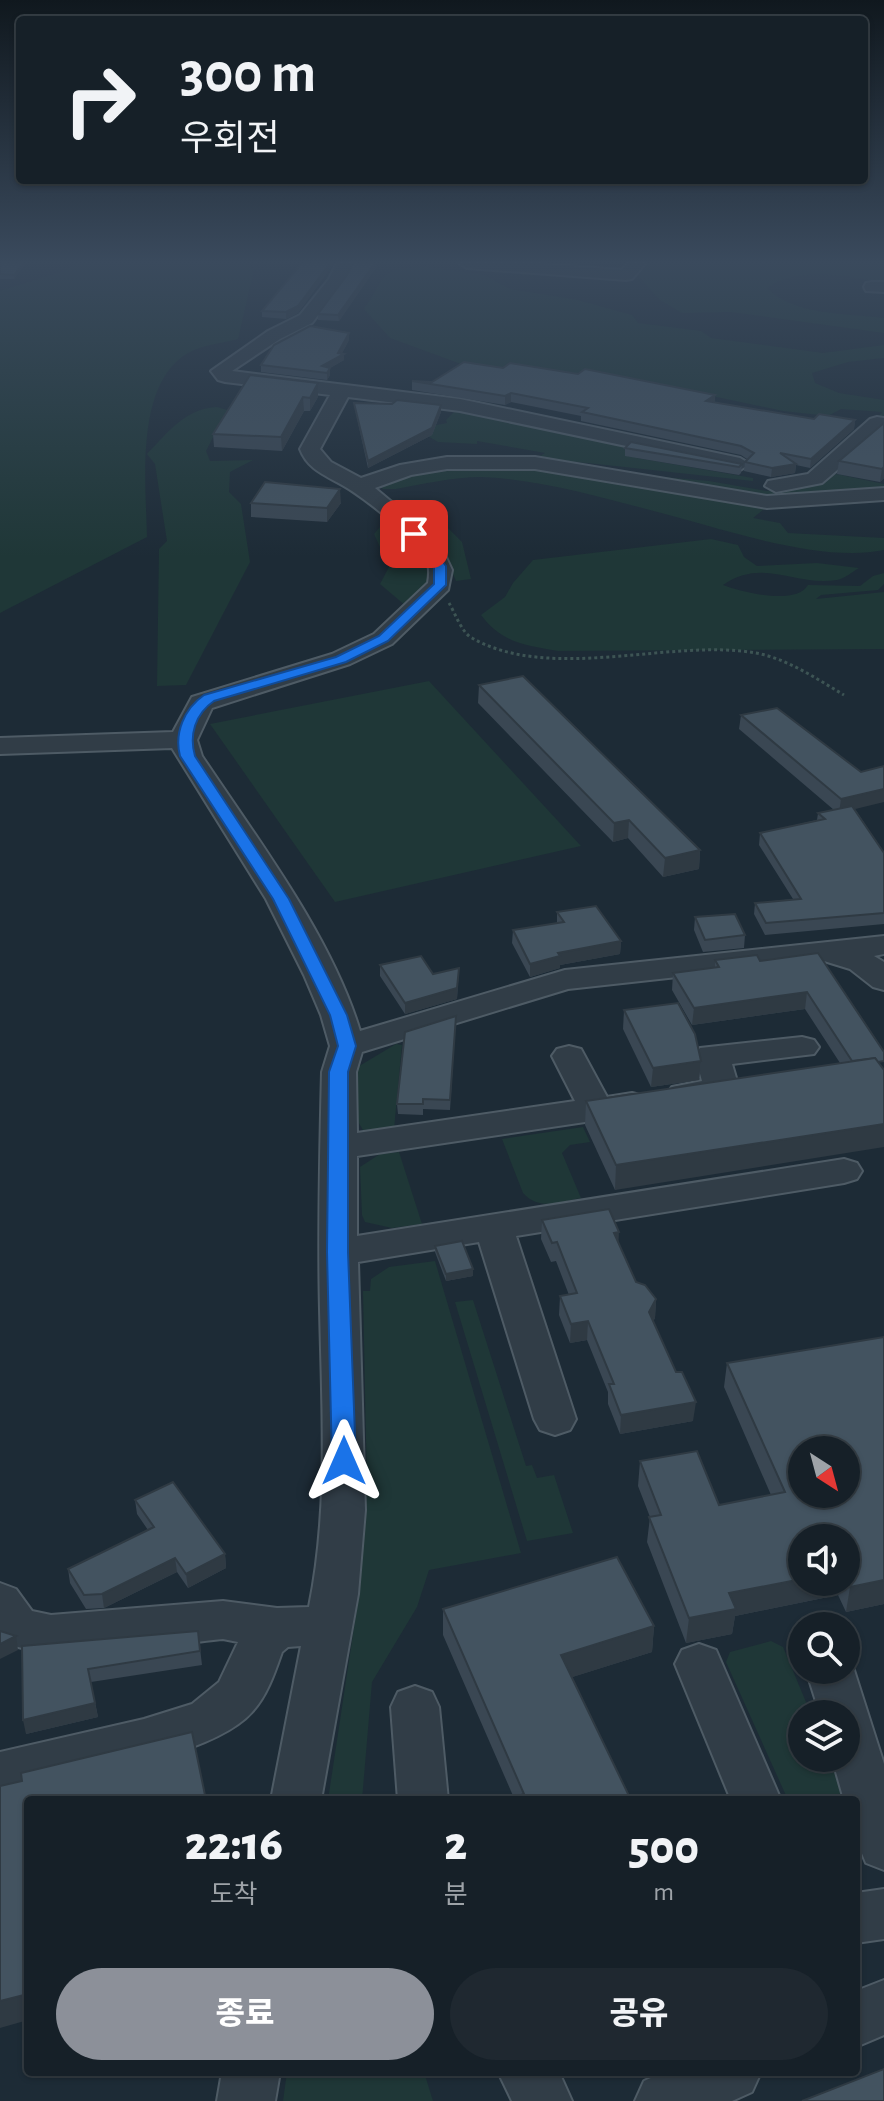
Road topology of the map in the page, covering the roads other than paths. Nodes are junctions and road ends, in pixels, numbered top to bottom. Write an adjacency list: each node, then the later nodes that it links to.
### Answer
1 (235, 361): 2 (street)
2 (342, 391): 4 (street); 7 (street)
3 (884, 424): 5 (street)
4 (740, 464)
5 (560, 465): 7 (street); 8 (street)
6 (316, 490): 7 (street)
7 (368, 494): 9 (street)
8 (884, 494)
9 (183, 740): 10 (street); 14 (street)
10 (0, 746)
11 (884, 945): 12 (street)
12 (826, 952): 13 (street); 14 (street)
13 (884, 980)
14 (347, 1046): 18 (street)
15 (802, 1047): 17 (street)
16 (569, 1056): 17 (street)
17 (596, 1109): 18 (street)
18 (340, 1147): 21 (street)
19 (844, 1171): 20 (street)
20 (494, 1228): 21 (street); 22 (street)
21 (338, 1252): 24 (street)
22 (555, 1419)
23 (0, 1602): 25 (street)
24 (329, 1625): 25 (street); 30 (street)
25 (277, 1628): 29 (street)
26 (699, 1664): 32 (street)
27 (415, 1707): 31 (street)
28 (860, 1768): 33 (street)
29 (0, 1774)
30 (297, 1796)
31 (423, 1796)
32 (754, 1796)
33 (884, 1846)
34 (884, 1914): 35 (street)
35 (860, 1917)
36 (884, 2007): 37 (street)
37 (860, 2017)
38 (250, 2076): 41 (street)
39 (529, 2076): 42 (street)
40 (723, 2076): 43 (street)
41 (246, 2101)
42 (543, 2101)
43 (664, 2101)

